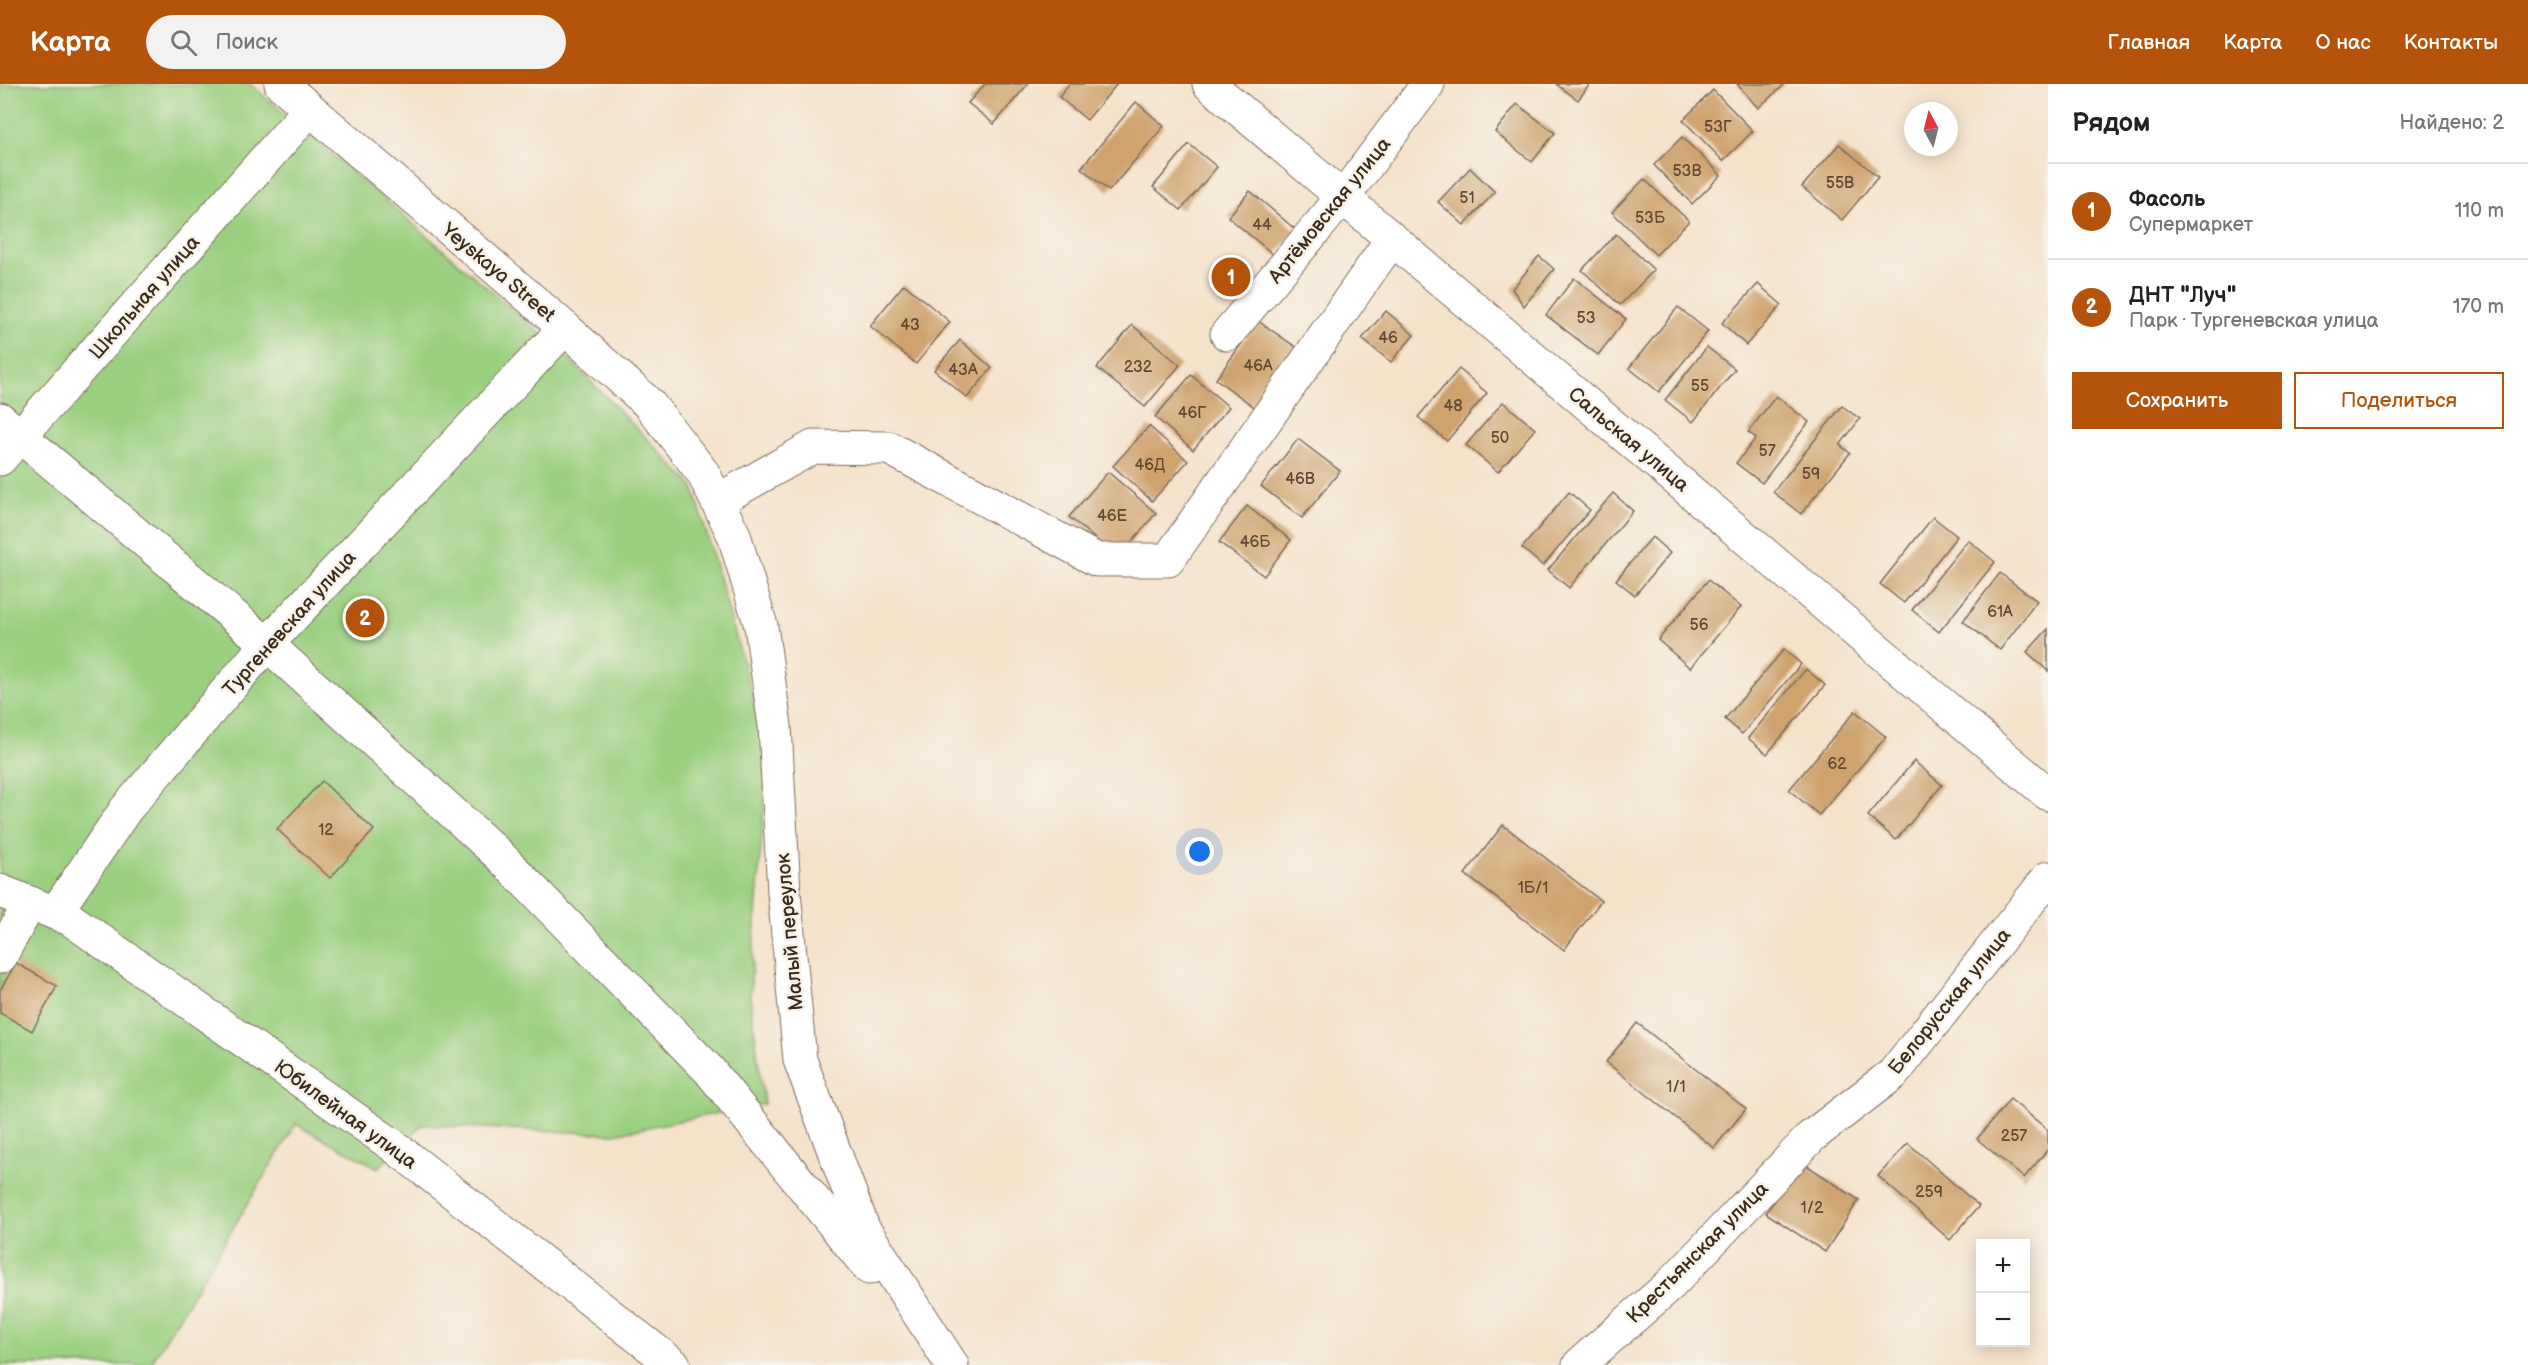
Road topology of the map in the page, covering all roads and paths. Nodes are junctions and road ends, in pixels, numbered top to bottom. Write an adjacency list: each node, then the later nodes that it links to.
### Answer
1 (281, 84): 4 (street, Yeyskaya Street)
2 (1209, 84): 5 (street, Сальская улица)
3 (1428, 84): 5 (street, Артёмовская улица)
4 (298, 122): 8 (street, Yeyskaya Street); 9 (street, Школьная улица)
5 (1343, 197): 6 (street, Сальская улица); 7 (street, Артёмовская улица)
6 (1392, 239): 10 (street); 12 (street, Сальская улица)
7 (1227, 334)
8 (554, 339): 10 (street, Yeyskaya Street); 11 (street, Тургеневская улица)
9 (7, 438): 11 (street)
10 (710, 487): 20 (street, Малый переулок)
11 (267, 644): 15 (street, Тургеневская улица); 19 (street)
12 (2048, 794)
13 (2048, 878): 17 (street, Белорусская улица)
14 (0, 891): 15 (street, Юбилейная улица)
15 (43, 908): 16 (street, Тургеневская улица); 18 (street, Юбилейная улица)
16 (0, 957)
17 (1812, 1136): 21 (street, Крестьянская улица)
18 (674, 1365)
19 (947, 1365)
20 (952, 1365)
21 (1579, 1365)

